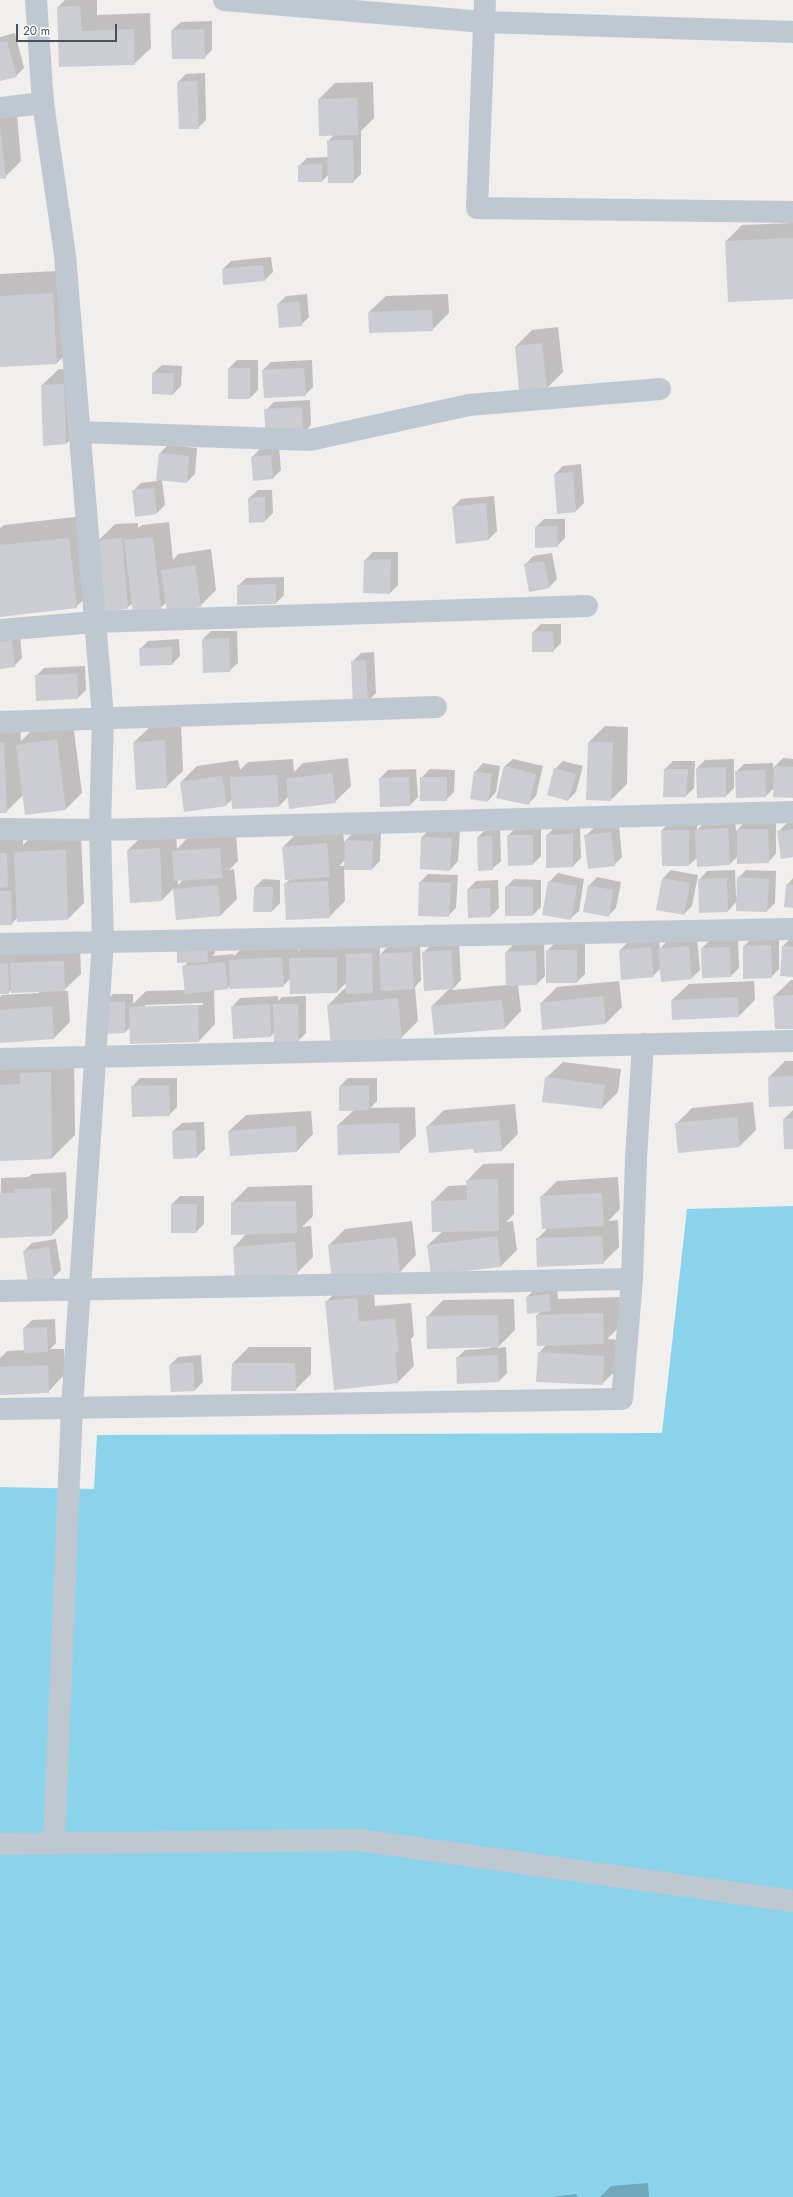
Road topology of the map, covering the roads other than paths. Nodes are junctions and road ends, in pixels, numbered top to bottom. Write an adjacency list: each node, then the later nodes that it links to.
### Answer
1 (36, 0): 6 (street)
2 (224, 0): 4 (street)
3 (485, 0): 4 (street)
4 (484, 22): 5 (street); 8 (street)
5 (793, 32)
6 (43, 103): 7 (street); 10 (street)
7 (0, 108)
8 (793, 212)
9 (660, 389): 10 (street)
10 (79, 432): 12 (street)
11 (587, 606): 12 (street)
12 (95, 622): 13 (street); 15 (street)
13 (0, 630)
14 (436, 707): 15 (street)
15 (103, 717): 16 (street); 19 (street)
16 (0, 722)
17 (793, 812): 19 (street)
18 (0, 829): 19 (street)
19 (100, 830): 21 (street)
20 (793, 929): 21 (street)
21 (103, 941): 22 (street); 25 (street)
22 (0, 944)
23 (793, 1041): 24 (street)
24 (643, 1044): 25 (street); 27 (street)
25 (96, 1056): 26 (street); 28 (street)
26 (0, 1058)
27 (632, 1279): 28 (street); 30 (street)
28 (80, 1290): 29 (street); 30 (street)
29 (0, 1292)
30 (72, 1407): 31 (street); 32 (street)
31 (0, 1409)
32 (54, 1842): 33 (street); 34 (street)
33 (0, 1844)
34 (793, 1901)

